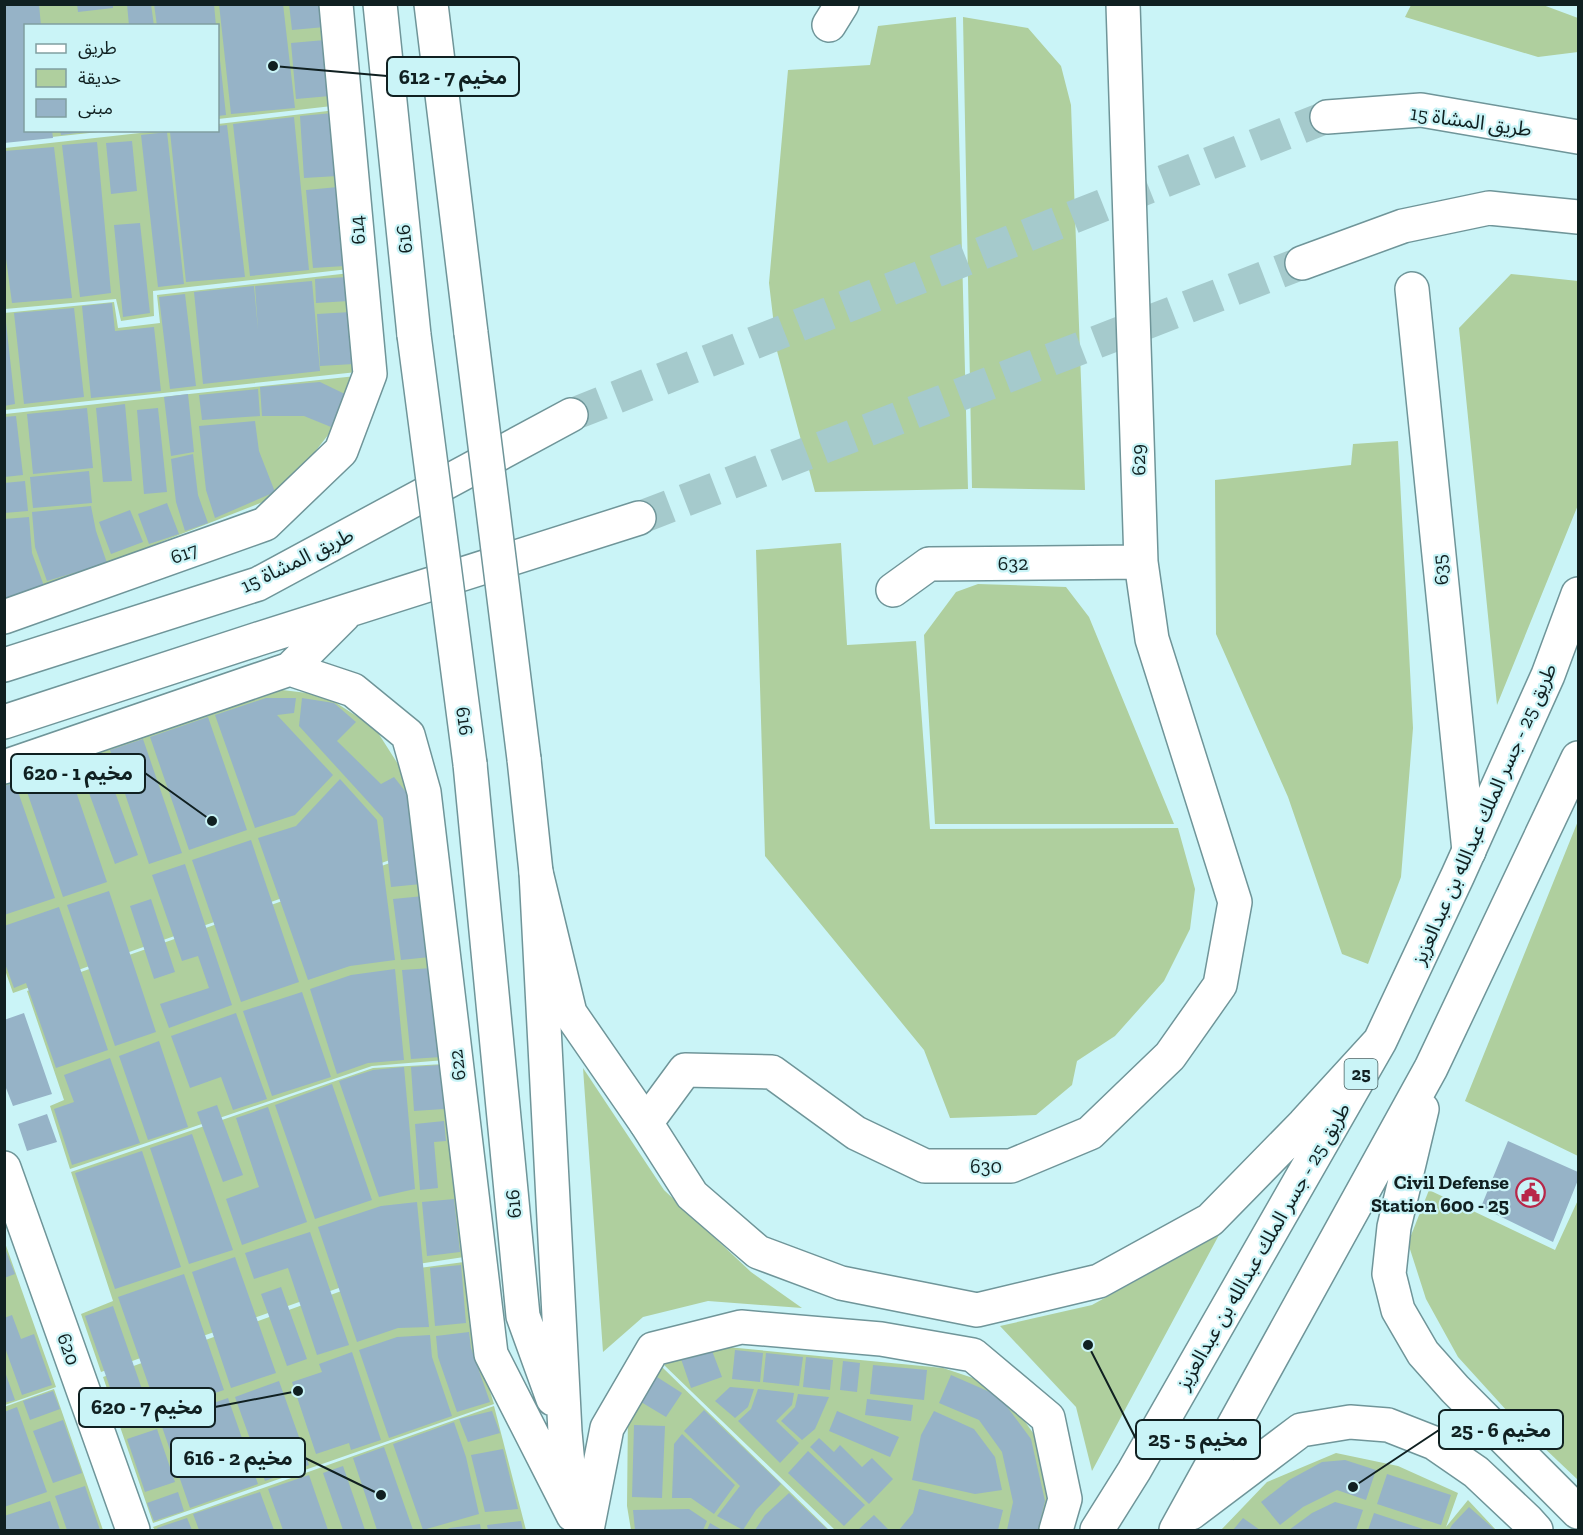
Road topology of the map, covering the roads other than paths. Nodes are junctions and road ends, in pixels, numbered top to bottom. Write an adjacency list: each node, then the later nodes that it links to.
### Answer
1 (336, 4): 11 (street, 614)
2 (380, 4): 30 (street, 616, bridge)
3 (431, 4): 24 (street, 616, bridge)
4 (1123, 4): 13 (street, 629)
5 (1327, 117): 6 (street, طريق المشاة 15)
6 (1578, 137)
7 (1578, 217): 8 (street)
8 (1302, 263)
9 (1412, 289): 23 (street, 635)
10 (571, 415): 18 (street, طريق المشاة 15)
11 (341, 451): 17 (street, 617)
12 (639, 518): 16 (street)
13 (1141, 562): 14 (street, 632); 25 (street, 629)
14 (893, 590)
15 (1578, 594): 23 (street, طريق 25 - جسر الملك عبدالله بن عبدالعزيز / 25)
16 (348, 612): 19 (street); 20 (street)
17 (4, 617)
18 (4, 665)
19 (290, 669): 22 (street); 32 (street, 622)
20 (4, 722)
21 (1578, 758): 27 (street)
22 (4, 767)
23 (1469, 851): 26 (street, طريق 25 - جسر الملك عبدالله بن عبدالعزيز / 25)
24 (536, 872): 28 (street); 30 (street, 616)
25 (1235, 902): 28 (street, 630)
26 (1380, 1041): 28 (street); 36 (street, طريق 25 - جسر الملك عبدالله بن عبدالعزيز / 25)
27 (1431, 1068): 31 (street); 33 (street)
28 (646, 1123)
29 (4, 1168): 34 (street, 620)
30 (565, 1432): 32 (street, 616)
31 (1578, 1512)
32 (578, 1525): 35 (street)
33 (1180, 1525): 37 (street)
34 (133, 1530)
35 (1056, 1530)
36 (1097, 1530)
37 (1536, 1530)

